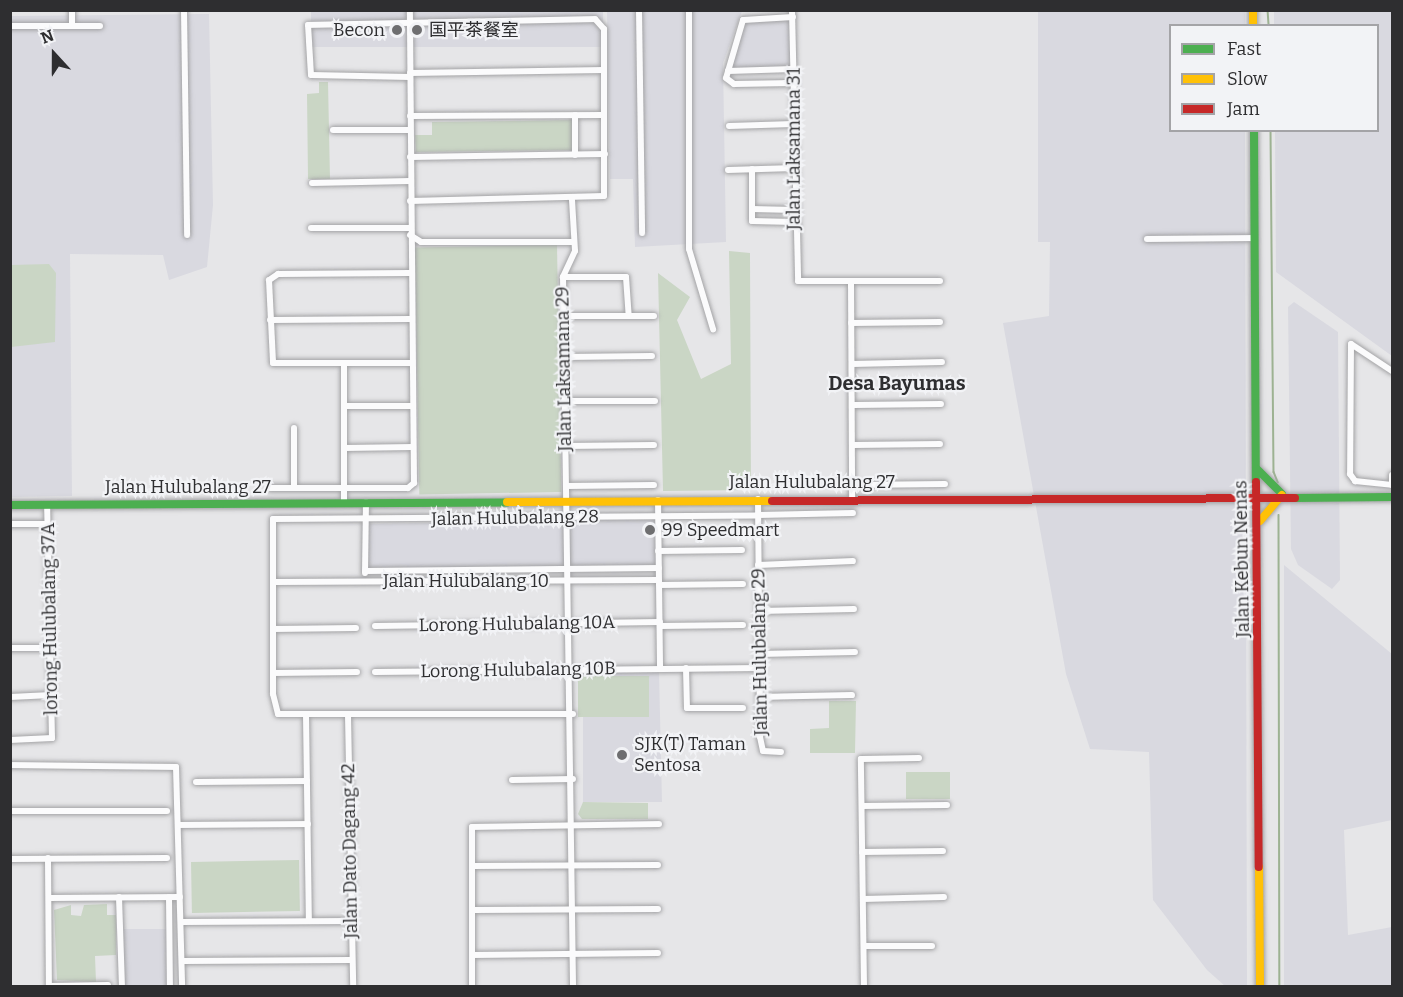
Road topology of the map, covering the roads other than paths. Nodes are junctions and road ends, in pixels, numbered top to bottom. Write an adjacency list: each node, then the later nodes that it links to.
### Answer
1 (72, 10): 11 (street)
2 (184, 10): 42 (street)
3 (410, 10): 9 (street)
4 (594, 10): 8 (street)
5 (639, 10): 41 (street)
6 (689, 10): 57 (street)
7 (793, 14): 13 (street, Jalan Laksamana 31); 15 (street)
8 (595, 19): 9 (street); 14 (street)
9 (410, 20): 16 (street); 16 (street)
10 (10, 26): 11 (street)
11 (72, 26): 12 (street)
12 (100, 26)
13 (793, 69): 15 (street); 17 (street, Jalan Laksamana 31)
14 (604, 70): 16 (street); 19 (street)
15 (728, 71): 17 (street)
16 (410, 75): 20 (street)
17 (793, 83): 21 (street, Jalan Laksamana 31)
18 (575, 115): 19 (street); 20 (street); 27 (street)
19 (604, 115): 26 (street)
20 (410, 116): 24 (street)
21 (793, 124): 22 (street); 29 (street, Jalan Laksamana 31)
22 (729, 126)
23 (333, 130): 24 (street)
24 (410, 130): 28 (street)
25 (1254, 132): 43 (street, Jalan Kebun Nenas)
26 (604, 154): 27 (street); 34 (street)
27 (575, 155): 28 (street)
28 (410, 157): 32 (street)
29 (794, 168): 30 (street); 37 (street, Jalan Laksamana 31)
30 (752, 169): 31 (street); 36 (street)
31 (728, 170)
32 (410, 181): 33 (street); 35 (street)
33 (312, 183)
34 (572, 200): 35 (street); 45 (street, Jalan Laksamana 29)
35 (410, 201): 40 (street)
36 (752, 209): 37 (street); 38 (street)
37 (794, 210): 38 (street, Jalan Laksamana 31)
38 (794, 222): 49 (street, Jalan Laksamana 31)
39 (311, 228): 40 (street)
40 (410, 231): 45 (street); 46 (street)
41 (642, 233)
42 (187, 235)
43 (1255, 238): 44 (street); 78 (street, Jalan Kebun Nenas)
44 (1147, 239)
45 (574, 242): 47 (street, Jalan Laksamana 29)
46 (410, 273): 53 (street); 54 (street)
47 (563, 277): 50 (street, Jalan Laksamana 29); 51 (street)
48 (940, 281): 49 (street)
49 (851, 282): 56 (street)
50 (563, 316): 51 (street); 59 (street, Jalan Laksamana 29)
51 (629, 316): 52 (street)
52 (654, 316)
53 (411, 319): 54 (street); 60 (street)
54 (270, 320): 62 (street)
55 (940, 322): 56 (street)
56 (851, 323): 63 (street)
57 (713, 328)
58 (652, 356): 59 (street)
59 (564, 357): 65 (street, Jalan Laksamana 29)
60 (412, 363): 62 (street); 70 (street)
61 (942, 363): 63 (street)
62 (344, 364): 69 (street)
63 (852, 364): 68 (street)
64 (1392, 371): 83 (street)
65 (564, 401): 66 (street); 75 (street, Jalan Laksamana 29)
66 (655, 401)
67 (941, 404): 68 (street)
68 (854, 405): 74 (street)
69 (344, 406): 70 (street); 77 (street)
70 (413, 406): 76 (street)
71 (294, 428): 86 (street)
72 (940, 444): 74 (street)
73 (654, 445): 75 (street)
74 (853, 445): 82 (street)
75 (565, 446): 84 (street, Jalan Laksamana 29)
76 (413, 447): 77 (street); 87 (street)
77 (344, 448): 87 (street)
78 (1258, 470): 88 (street); 89 (street, Jalan Kebun Nenas)
79 (1392, 475): 83 (street)
80 (945, 484): 82 (street)
81 (654, 485): 84 (street)
82 (854, 485): 91 (street)
83 (1392, 485)
84 (566, 486): 93 (street, Jalan Laksamana 29)
85 (270, 488): 86 (street)
86 (294, 488): 87 (street)
87 (344, 488): 95 (street)
88 (1279, 495): 89 (street, Jalan Hulubalang 27); 90 (street, Jalan Hulubalang 27); 105 (street)
89 (1258, 496): 91 (street, Jalan Hulubalang 27); 105 (street, Jalan Kebun Nenas)
90 (1392, 497)
91 (852, 498): 92 (street, Jalan Hulubalang 27)
92 (758, 499): 94 (street, Jalan Hulubalang 27); 100 (street, Jalan Hulubalang 29)
93 (567, 500): 94 (street, Jalan Hulubalang 27); 96 (street, Jalan Hulubalang 27); 102 (street, Jalan Laksamana 29)
94 (658, 500): 101 (street)
95 (344, 502): 96 (street, Jalan Hulubalang 27); 97 (street, Jalan Hulubalang 27)
96 (366, 502): 103 (street)
97 (47, 504): 98 (street, Jalan Hulubalang 27); 104 (street, lorong Hulubalang 37A)
98 (10, 505)
99 (853, 513): 100 (street, Jalan Hulubalang 28)
100 (758, 515): 101 (street, Jalan Hulubalang 28); 110 (street, Jalan Hulubalang 29)
101 (658, 517): 102 (street, Jalan Hulubalang 28); 108 (street)
102 (568, 518): 103 (street, Jalan Hulubalang 28); 112 (street, Jalan Laksamana 29)
103 (366, 519): 113 (street); 116 (street, Jalan Hulubalang 28)
104 (48, 524): 106 (street); 128 (street, lorong Hulubalang 37A)
105 (1259, 524): 198 (street, Jalan Kebun Nenas)
106 (10, 525)
107 (742, 550): 108 (street)
108 (658, 551): 111 (street)
109 (854, 561): 110 (street)
110 (758, 565): 120 (street, Jalan Hulubalang 29)
111 (659, 568): 112 (street, Jalan Hulubalang 10); 117 (street)
112 (570, 569): 113 (street, Jalan Hulubalang 10); 115 (street, Jalan Laksamana 29)
113 (366, 571): 114 (street)
114 (365, 581): 115 (street, Jalan Hulubalang 10); 116 (street, Jalan Hulubalang 10)
115 (571, 581): 117 (street, Jalan Hulubalang 10); 121 (street, Jalan Laksamana 29)
116 (273, 582): 126 (street)
117 (659, 582): 118 (street, Jalan Hulubalang 10); 122 (street)
118 (743, 584)
119 (854, 609): 120 (street)
120 (759, 611): 130 (street, Jalan Hulubalang 29)
121 (571, 623): 122 (street, Lorong Hulubalang 10A); 124 (street, Lorong Hulubalang 10A); 134 (street, Jalan Laksamana 29)
122 (660, 624): 123 (street, Lorong Hulubalang 10A); 131 (street)
123 (743, 625)
124 (375, 626)
125 (357, 628): 126 (street)
126 (273, 629): 137 (street)
127 (10, 648): 128 (street)
128 (50, 648): 139 (street, lorong Hulubalang 37A)
129 (855, 652): 130 (street)
130 (759, 654): 133 (street, Jalan Hulubalang 29)
131 (660, 668): 132 (street, Lorong Hulubalang 10B); 134 (street, Lorong Hulubalang 10B)
132 (686, 668): 133 (street, Lorong Hulubalang 10B); 142 (street)
133 (760, 668): 141 (street, Jalan Hulubalang 29)
134 (572, 670): 136 (street, Lorong Hulubalang 10B); 143 (street, Jalan Laksamana 29)
135 (357, 672): 137 (street)
136 (375, 672)
137 (273, 673): 144 (street)
138 (852, 694): 141 (street)
139 (51, 695): 140 (street); 146 (street, lorong Hulubalang 37A)
140 (10, 697)
141 (760, 697): 147 (street, Jalan Hulubalang 29)
142 (743, 708)
143 (573, 714): 145 (street); 150 (street, Jalan Laksamana 29)
144 (306, 715): 145 (street); 152 (street)
145 (348, 715): 180 (street, Jalan Dato Dagang 42)
146 (10, 740)
147 (781, 752)
148 (919, 758): 155 (street)
149 (10, 765): 161 (street)
150 (573, 779): 151 (street); 159 (street, Jalan Laksamana 29)
151 (512, 780)
152 (307, 781): 153 (street); 158 (street)
153 (195, 782)
154 (947, 805): 155 (street)
155 (862, 806): 163 (street)
156 (10, 811): 157 (street)
157 (166, 811)
158 (308, 824): 161 (street); 179 (street)
159 (572, 824): 160 (street); 168 (street); 169 (street, Jalan Laksamana 29)
160 (659, 824)
161 (180, 825): 172 (street)
162 (943, 851): 163 (street)
163 (862, 852): 175 (street)
164 (48, 858): 165 (street); 166 (street); 174 (street)
165 (167, 858)
166 (10, 859)
167 (658, 865): 169 (street)
168 (472, 866): 169 (street); 177 (street)
169 (572, 866): 178 (street, Jalan Laksamana 29)
170 (120, 897): 171 (street); 174 (street); 191 (street)
171 (169, 897): 172 (street); 192 (street)
172 (180, 897): 181 (street)
173 (944, 897): 175 (street)
174 (49, 898): 190 (street)
175 (863, 899): 182 (street)
176 (658, 909): 178 (street)
177 (472, 910): 178 (street); 186 (street)
178 (572, 910): 184 (street, Jalan Laksamana 29)
179 (309, 921): 180 (street); 181 (street)
180 (351, 921): 187 (street, Jalan Dato Dagang 42)
181 (181, 922): 188 (street)
182 (864, 946): 183 (street); 197 (street)
183 (932, 946)
184 (573, 953): 185 (street); 186 (street); 196 (street, Jalan Laksamana 29)
185 (658, 953)
186 (472, 955): 195 (street)
187 (351, 960): 188 (street); 194 (street, Jalan Dato Dagang 42)
188 (182, 961): 193 (street)
189 (108, 985): 190 (street)
190 (49, 986)
191 (122, 987)
192 (170, 987)
193 (182, 987)
194 (352, 987)
195 (472, 987)
196 (573, 987)
197 (864, 987)
198 (1260, 987)

